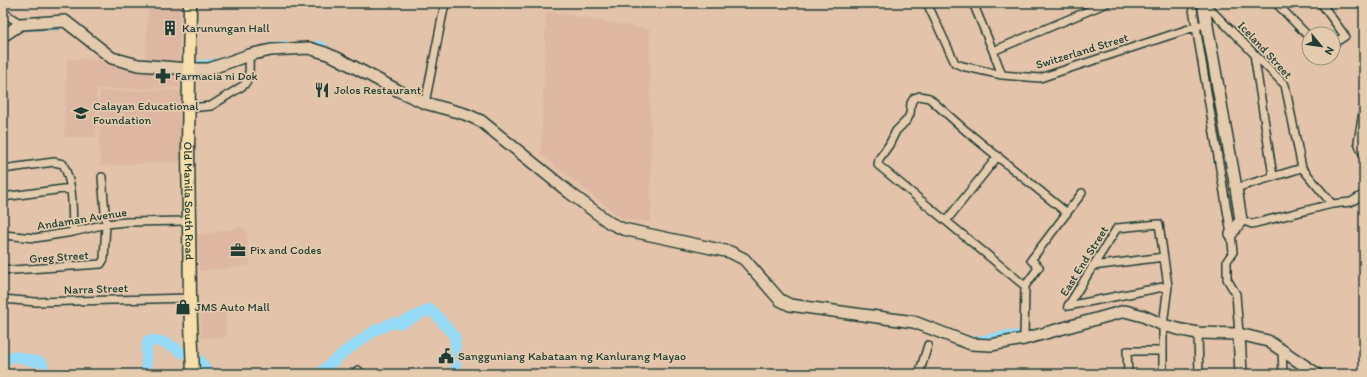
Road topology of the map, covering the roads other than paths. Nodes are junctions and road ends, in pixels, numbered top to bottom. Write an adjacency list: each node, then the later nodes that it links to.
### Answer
1 (190, 3): 22 (main road, Old Manila South Road)
2 (445, 3): 24 (street)
3 (927, 3): 23 (street, Switzerland Street)
4 (973, 3): 19 (street)
5 (1107, 3): 19 (street)
6 (1192, 3): 14 (street)
7 (1204, 3): 11 (street); 20 (street, Iceland Street)
8 (1276, 3): 15 (street)
9 (1321, 3): 13 (street)
10 (3, 11): 12 (street)
11 (1207, 23): 14 (street, Switzerland Street); 34 (street)
12 (21, 24): 17 (street); 22 (street)
13 (1338, 26)
14 (1196, 27): 23 (street, Switzerland Street); 45 (street)
15 (1301, 29)
16 (1341, 30): 18 (street)
17 (3, 36)
18 (1341, 39)
19 (993, 51): 23 (street)
20 (1254, 54): 29 (street, Iceland Street); 31 (street)
21 (250, 55): 22 (street); 24 (street); 26 (street)
22 (189, 69): 26 (main road, Old Manila South Road)
23 (1002, 75)
24 (425, 103): 57 (street)
25 (1364, 106): 27 (street)
26 (189, 108): 41 (main road, Old Manila South Road)
27 (1364, 154)
28 (998, 156): 39 (street); 42 (street); 42 (street)
29 (1302, 168): 31 (street); 38 (street)
30 (3, 169): 33 (street)
31 (1273, 176): 34 (street)
32 (102, 177): 43 (street, Greg Street)
33 (71, 188): 37 (street); 44 (street)
34 (1236, 188): 40 (street)
35 (1082, 193): 39 (street)
36 (1364, 194): 38 (street)
37 (3, 197)
38 (1332, 204): 40 (street)
39 (1067, 213): 50 (street)
40 (1241, 220): 45 (street)
41 (189, 221): 43 (street, Andaman Avenue); 52 (main road, Old Manila South Road)
42 (946, 221): 50 (street)
43 (106, 224): 44 (street, Andaman Avenue); 49 (street, Greg Street)
44 (73, 232): 46 (street, Andaman Avenue)
45 (1231, 234): 56 (street)
46 (3, 235)
47 (1164, 257): 48 (street); 48 (street, East End Street); 51 (street, East End Street)
48 (1092, 266): 51 (street, East End Street)
49 (3, 269)
50 (1025, 286): 57 (street)
51 (1168, 286): 54 (street, East End Street)
52 (190, 298): 53 (street, Narra Street); 61 (main road, Old Manila South Road)
53 (3, 299)
54 (1163, 325): 55 (street); 57 (street); 60 (street, East End Street)
55 (1198, 333): 56 (street); 65 (street)
56 (1239, 334): 59 (street); 66 (street)
57 (1024, 339)
58 (928, 345): 62 (street)
59 (1282, 349): 67 (street); 68 (street)
60 (1162, 351): 63 (street); 64 (street, East End Street)
61 (194, 374)
62 (919, 374)
63 (1128, 374)
64 (1163, 374)
65 (1199, 374)
66 (1241, 374)
67 (1283, 374)
68 (1317, 374)

